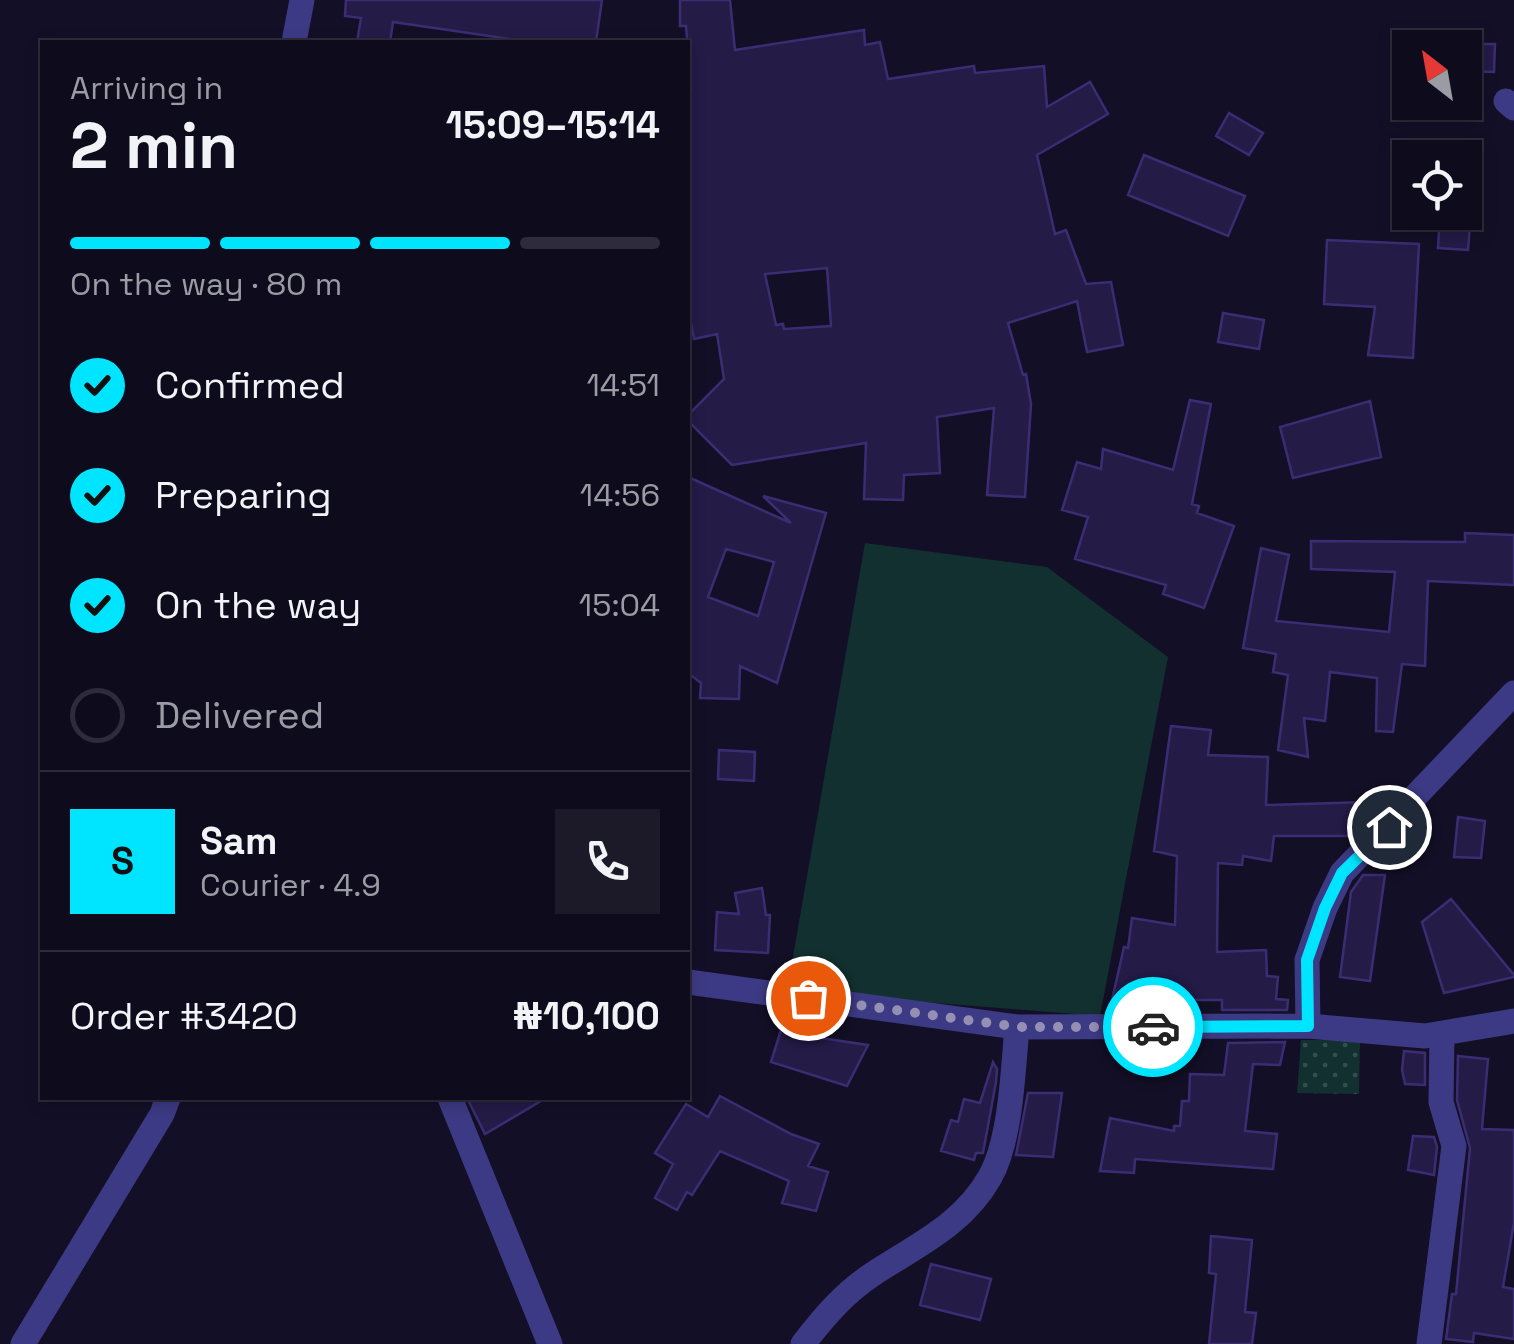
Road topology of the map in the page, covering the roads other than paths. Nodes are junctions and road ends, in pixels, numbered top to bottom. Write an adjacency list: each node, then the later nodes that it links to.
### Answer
1 (302, 0): 2 (street)
2 (294, 40)
3 (1514, 694): 6 (street)
4 (690, 982): 7 (street)
5 (1514, 1021): 8 (street)
6 (1308, 1026): 7 (street); 8 (street)
7 (1018, 1027): 13 (street)
8 (1442, 1034): 14 (street)
9 (167, 1100): 11 (street)
10 (451, 1100): 12 (street)
11 (22, 1344)
12 (550, 1344)
13 (803, 1344)
14 (1429, 1344)

